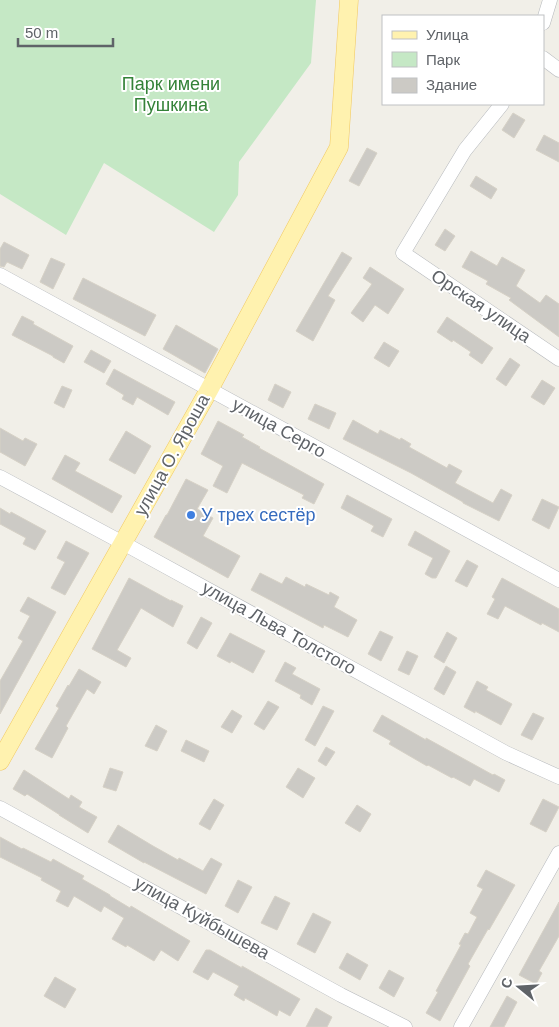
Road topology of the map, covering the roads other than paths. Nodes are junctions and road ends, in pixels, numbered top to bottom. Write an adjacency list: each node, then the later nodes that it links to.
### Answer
1 (349, 0): 9 (main road, улица О. Яроша)
2 (550, 0): 3 (street)
3 (544, 19)
4 (544, 59): 5 (street)
5 (559, 70)
6 (501, 105): 8 (street, Орская улица)
7 (0, 275): 9 (street, улица Серго)
8 (559, 360)
9 (209, 390): 11 (main road, улица О. Яроша); 12 (street, улица Серго)
10 (0, 477): 11 (street, улица Льва Толстого)
11 (123, 543): 13 (main road, улица О. Яроша); 14 (street, улица Льва Толстого)
12 (559, 580)
13 (0, 761)
14 (559, 777)
15 (0, 808): 17 (street, улица Куйбышева)
16 (559, 853): 18 (street)
17 (405, 1027)
18 (462, 1027)

